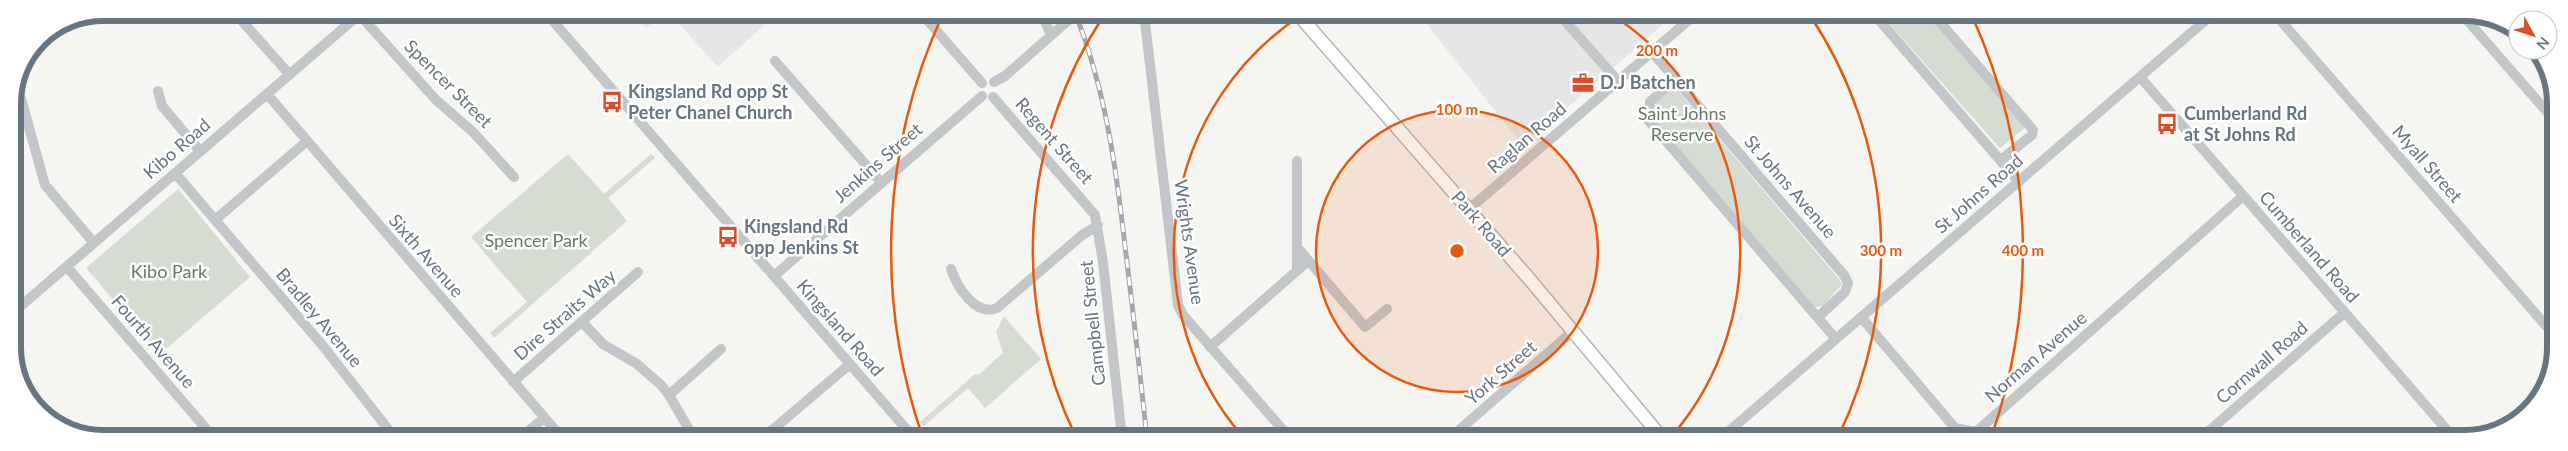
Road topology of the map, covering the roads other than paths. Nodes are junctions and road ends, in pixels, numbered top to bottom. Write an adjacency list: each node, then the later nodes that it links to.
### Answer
1 (243, 21): 20 (street)
2 (351, 21): 20 (street, Kibo Road)
3 (367, 21): 37 (street, Spencer Street)
4 (553, 21): 52 (street, Kingsland Road)
5 (928, 21): 25 (street)
6 (1045, 21): 17 (street)
7 (1068, 21): 17 (street, bridge)
8 (1145, 21): 62 (street, Wrights Avenue)
9 (1304, 21): 42 (main road, Park Road)
10 (1565, 21): 23 (street)
11 (1688, 21): 18 (street, Raglan Road)
12 (1879, 21): 34 (street)
13 (1939, 21): 34 (street)
14 (2205, 21): 21 (street, St Johns Road)
15 (2281, 21): 59 (street, Myall Street)
16 (2468, 21): 31 (street)
17 (1051, 34): 24 (street)
18 (1652, 52): 22 (street, St Johns Avenue); 23 (street, Raglan Road)
19 (775, 61): 38 (street)
20 (289, 74): 27 (street, Kibo Road)
21 (2140, 77): 39 (street, St Johns Road); 40 (street, Cumberland Road)
22 (1675, 79): 56 (street); 56 (street, St Johns Avenue)
23 (1618, 81): 42 (street, Raglan Road)
24 (994, 82): 25 (street); 29 (street)
25 (982, 83): 28 (street)
26 (158, 91): 33 (street)
27 (267, 94): 32 (street, Sixth Avenue); 33 (street, Kibo Road)
28 (982, 96): 29 (street); 38 (street, Jenkins Street)
29 (993, 97): 41 (street, Regent Street)
30 (21, 110): 45 (street)
31 (2547, 112)
32 (308, 141): 43 (street); 65 (street, Sixth Avenue)
33 (200, 151): 36 (street, Kibo Road)
34 (2001, 160): 39 (street)
35 (1297, 161): 46 (street)
36 (175, 173): 43 (street, Bradley Avenue); 45 (street, Kibo Road)
37 (514, 177)
38 (880, 182): 52 (street, Jenkins Street)
39 (2019, 182): 57 (street, St Johns Road)
40 (2242, 197): 55 (street, Cumberland Road); 81 (street, Norman Avenue)
41 (1090, 207): 44 (street, Campbell Street)
42 (1468, 210): 60 (main road, Park Road)
43 (215, 220): 69 (street, Bradley Avenue)
44 (1098, 225): 49 (street); 75 (street, Campbell Street)
45 (94, 244): 48 (street, Kibo Road)
46 (1297, 247): 47 (street); 50 (street)
47 (1308, 261): 50 (street); 54 (street)
48 (66, 267): 53 (street, Kibo Road); 68 (street, Fourth Avenue)
49 (951, 269)
50 (1297, 270): 62 (street)
51 (638, 272): 58 (street, Dire Straits Way)
52 (774, 276): 64 (street, Kingsland Road)
53 (21, 306)
54 (1387, 309)
55 (2344, 313): 82 (street, Cornwall Road); 83 (street, Cumberland Road)
56 (1818, 317): 61 (street)
57 (1861, 318): 61 (street, St Johns Road); 80 (street, Norman Avenue)
58 (582, 322): 65 (street, Dire Straits Way); 66 (street)
59 (2547, 327)
60 (1572, 332): 77 (street, York Street); 78 (main road, Park Road)
61 (1836, 339): 79 (street, St Johns Road)
62 (1210, 347): 76 (street, Wrights Avenue)
63 (721, 349): 66 (street)
64 (850, 364): 73 (street); 74 (street, Kingsland Road)
65 (513, 382): 67 (street, Sixth Avenue)
66 (670, 395): 72 (street)
67 (544, 418): 70 (street); 71 (street, Sixth Avenue)
68 (207, 430)
69 (389, 430)
70 (530, 430)
71 (555, 430)
72 (690, 430)
73 (772, 430)
74 (907, 430)
75 (1121, 430)
76 (1283, 430)
77 (1459, 430)
78 (1655, 430)
79 (1730, 430)
80 (1966, 430)
81 (1978, 430)
82 (2210, 430)
83 (2447, 430)

